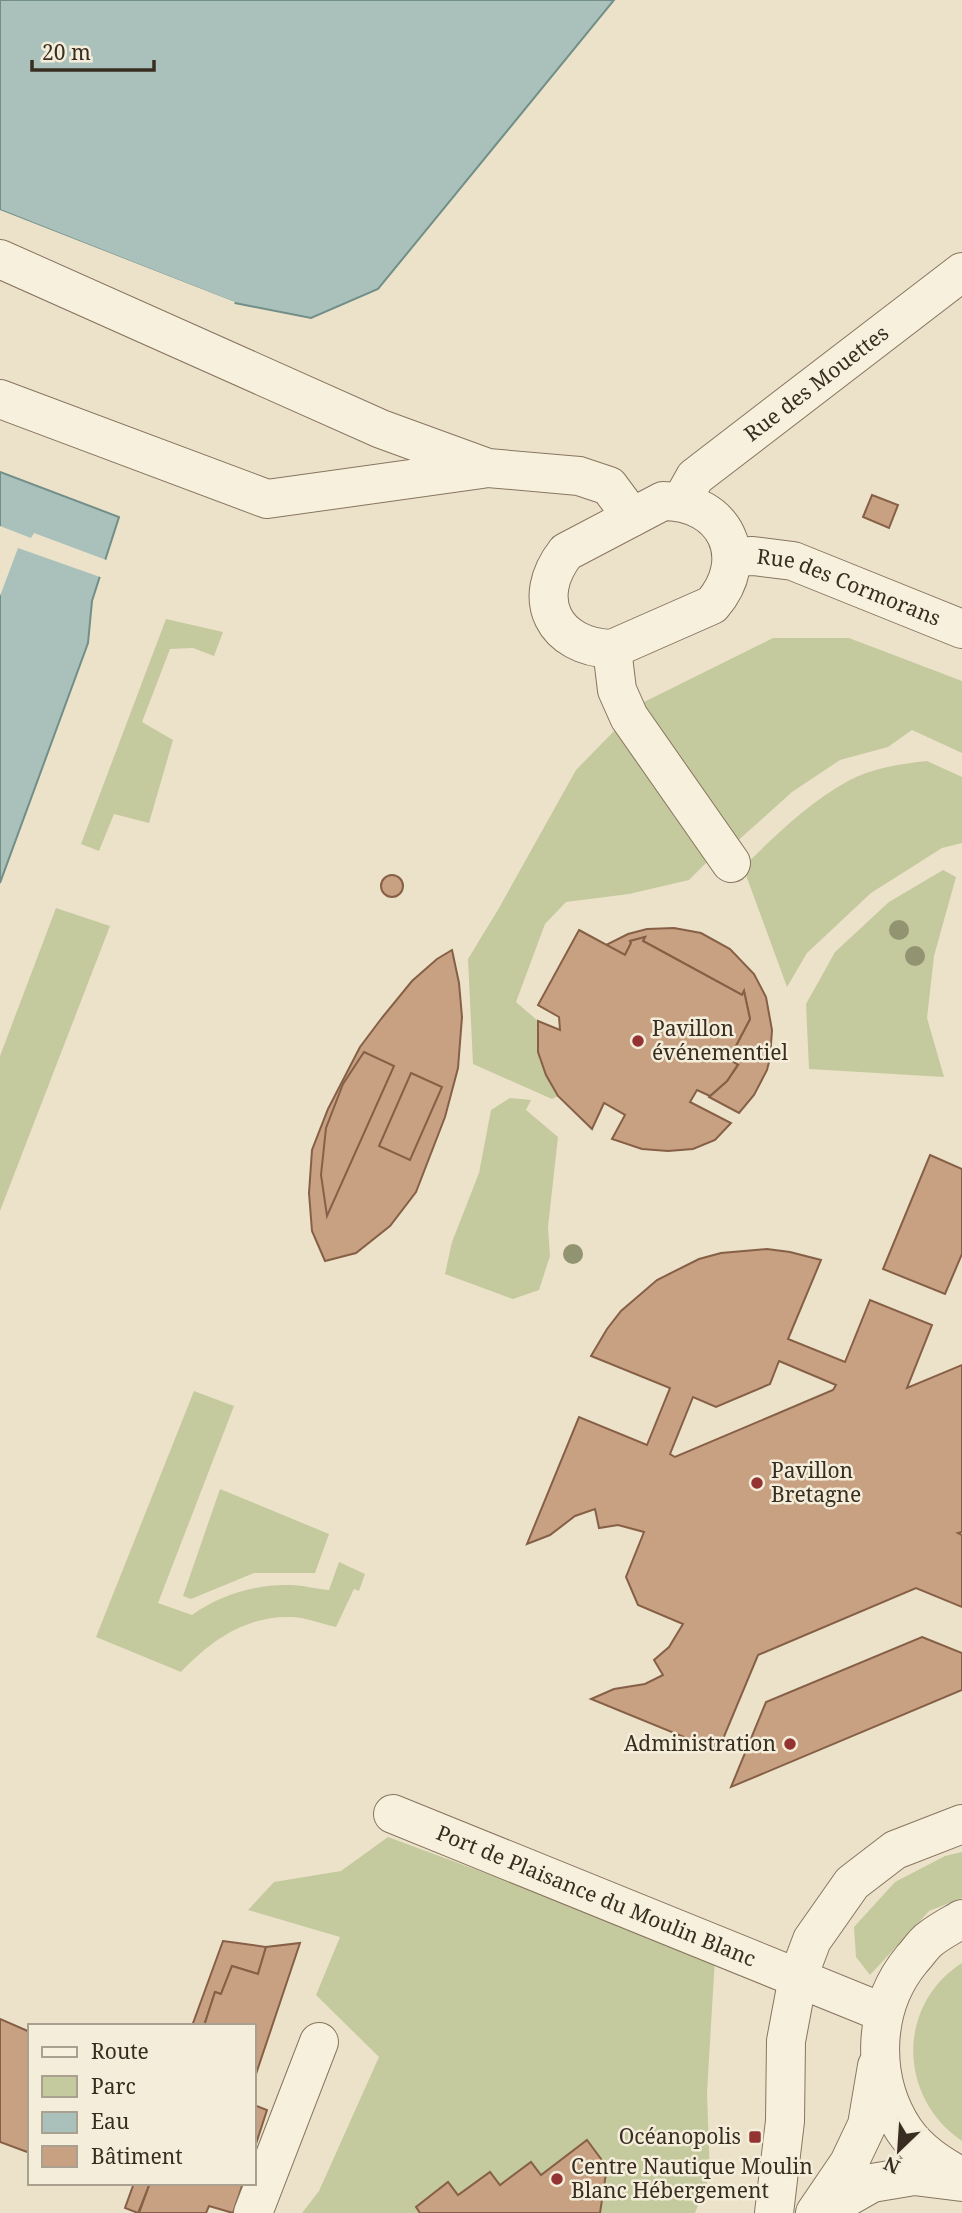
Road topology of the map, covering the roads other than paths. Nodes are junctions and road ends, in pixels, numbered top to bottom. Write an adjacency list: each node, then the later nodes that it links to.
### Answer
1 (0, 259): 4 (street)
2 (962, 272): 5 (street, Rue des Mouettes)
3 (0, 399): 4 (street)
4 (488, 468): 6 (street)
5 (681, 502): 6 (street); 7 (street)
6 (632, 517): 9 (street)
7 (732, 557): 8 (street, Rue des Cormorans); 9 (street)
8 (962, 629)
9 (612, 649): 10 (street)
10 (731, 863)
11 (393, 1814): 14 (street, Port de Plaisance du Moulin Blanc)
12 (962, 1824): 14 (street)
13 (962, 1919): 15 (street)
14 (798, 1978): 15 (street, Port de Plaisance du Moulin Blanc); 19 (street)
15 (881, 2031): 17 (street); 20 (street)
16 (319, 2042): 18 (street)
17 (962, 2180): 20 (street)
18 (253, 2213)
19 (774, 2213)
20 (817, 2213)

